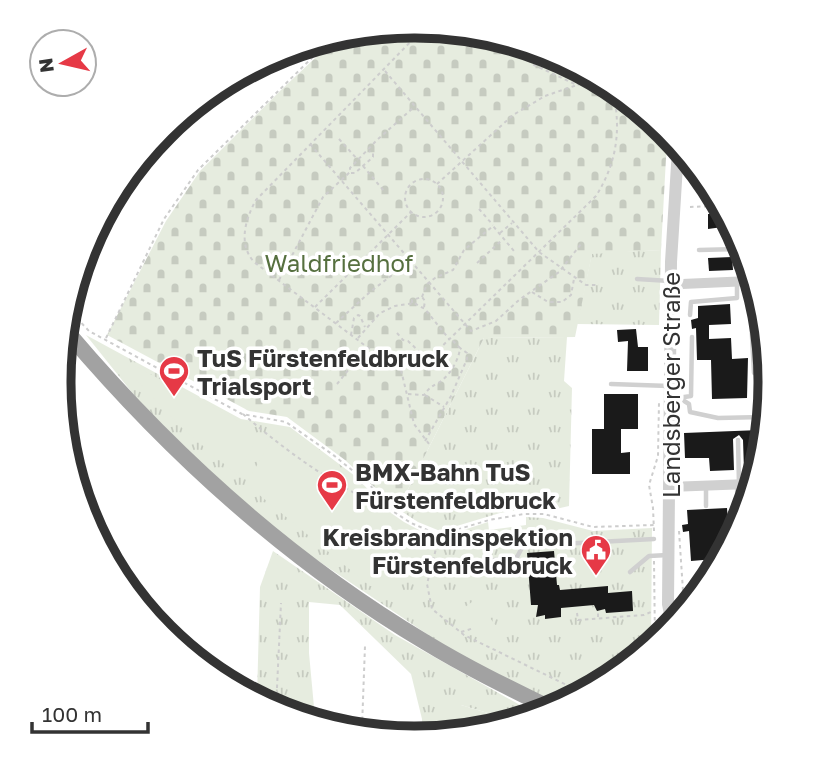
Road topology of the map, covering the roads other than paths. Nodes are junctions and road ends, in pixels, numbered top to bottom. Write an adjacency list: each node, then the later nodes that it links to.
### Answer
1 (677, 162): 5 (street, Landsberger Straße)
2 (730, 249): 3 (lane)
3 (699, 250)
4 (637, 279): 5 (lane)
5 (671, 281): 6 (street); 14 (street, Landsberger Straße)
6 (742, 281)
7 (743, 284): 9 (lane)
8 (745, 290): 12 (lane)
9 (690, 315)
10 (692, 337): 14 (lane)
11 (73, 338): 26 (highway)
12 (758, 373)
13 (611, 384): 14 (lane)
14 (670, 392): 15 (lane); 18 (street, Landsberger Straße)
15 (756, 417)
16 (738, 440): 17 (lane)
17 (742, 484): 19 (street)
18 (669, 486): 19 (street); 22 (street, Landsberger Straße)
19 (706, 486): 20 (lane)
20 (706, 506)
21 (654, 539): 23 (lane)
22 (669, 555): 24 (lane); 25 (street, Landsberger Straße)
23 (479, 562)
24 (630, 572)
25 (670, 611)
26 (538, 702)

